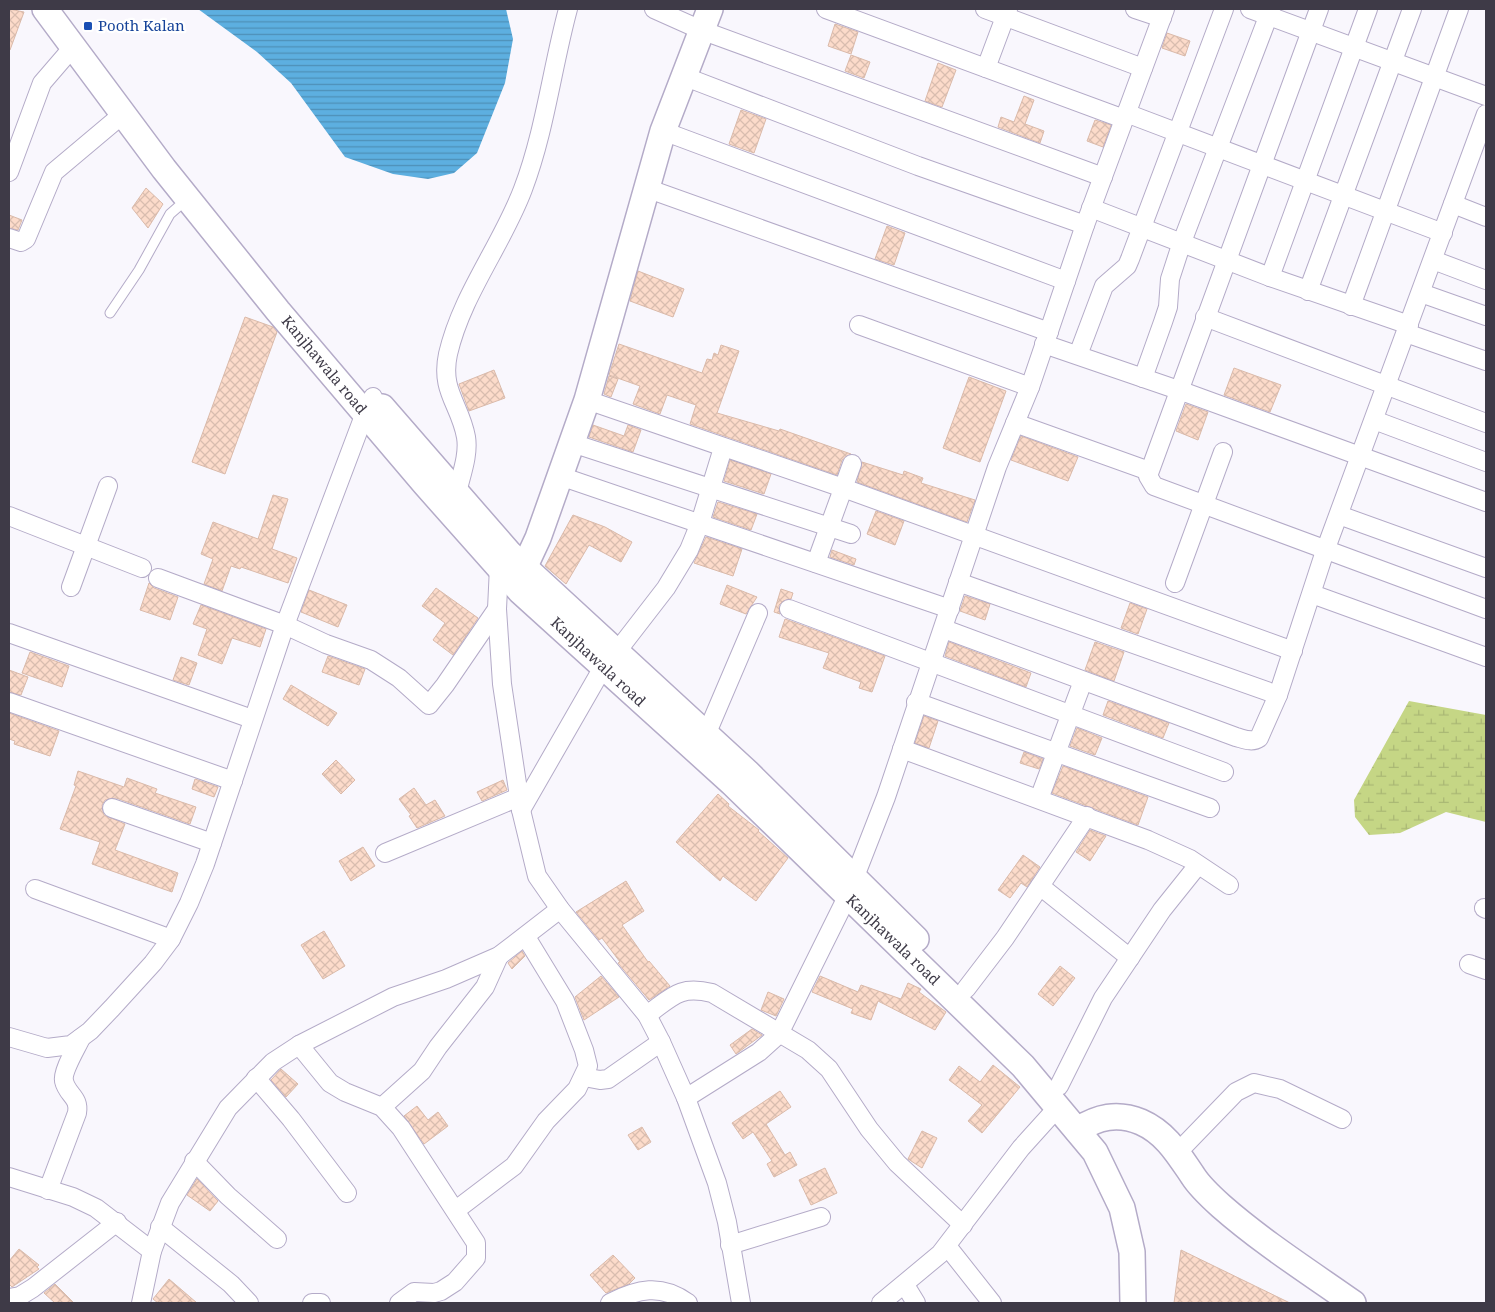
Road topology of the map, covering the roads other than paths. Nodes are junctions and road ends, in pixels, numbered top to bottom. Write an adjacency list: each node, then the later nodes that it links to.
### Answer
1 (46, 9): 19 (main road, Kanjhawala road)
2 (63, 9): 70 (main road, Kanjhawala road)
3 (568, 9): 85 (street)
4 (654, 9): 17 (street)
5 (986, 9): 14 (street)
6 (1135, 9): 16 (street)
7 (1224, 9): 31 (street)
8 (1250, 9): 15 (street)
9 (1319, 9): 18 (street)
10 (1368, 9): 20 (street)
11 (1412, 9): 21 (street)
12 (1459, 9): 25 (street)
13 (831, 10): 22 (street)
14 (1007, 12): 22 (street); 23 (street)
15 (1270, 12): 18 (street); 32 (street)
16 (1163, 14): 23 (street)
17 (705, 20): 24 (main road); 35 (street)
18 (1311, 30): 20 (street); 33 (street)
19 (73, 47): 27 (main road, Kanjhawala road); 34 (street)
20 (1354, 47): 21 (street); 36 (street)
21 (1393, 62): 25 (street); 38 (street)
22 (986, 68): 29 (street)
23 (1143, 68): 29 (street)
24 (683, 76): 30 (main road); 44 (street)
25 (1434, 76): 26 (street); 42 (street)
26 (1486, 96)
27 (123, 114): 39 (main road, Kanjhawala road); 47 (street)
28 (1486, 114): 40 (street)
29 (1125, 116): 31 (street); 35 (street)
30 (663, 131): 37 (main road); 53 (street)
31 (1177, 132): 32 (street); 45 (street)
32 (1218, 148): 33 (street); 48 (street)
33 (1261, 164): 36 (street); 49 (street)
34 (9, 172)
35 (1103, 177): 41 (street)
36 (1305, 180): 38 (street); 51 (street)
37 (646, 188): 62 (street); 69 (main road)
38 (1344, 195): 42 (street); 54 (street)
39 (188, 198): 57 (lane); 70 (main road, Kanjhawala road)
40 (1453, 204): 43 (street); 46 (street)
41 (1091, 208): 44 (street); 45 (street)
42 (1385, 211): 46 (street); 56 (street)
43 (1486, 217)
44 (1085, 225): 53 (street)
45 (1141, 227): 48 (street); 63 (street)
46 (1442, 232): 50 (street)
47 (9, 238)
48 (1182, 242): 49 (street); 65 (street)
49 (1227, 260): 51 (street); 59 (street)
50 (1433, 260): 52 (street); 55 (street)
51 (1270, 277): 54 (street)
52 (1486, 280)
53 (1066, 281): 62 (street)
54 (1308, 291): 56 (street)
55 (1421, 293): 58 (street); 61 (street)
56 (1350, 306): 61 (street)
57 (110, 313)
58 (1486, 316)
59 (1205, 317): 66 (street); 68 (street)
60 (859, 325): 67 (street)
61 (1407, 329): 64 (street); 66 (street)
62 (1047, 338): 63 (street); 67 (street)
63 (1078, 355): 65 (street)
64 (1486, 361)
65 (1143, 378): 68 (street)
66 (1386, 386): 71 (street); 73 (street)
67 (1030, 387): 72 (street)
68 (1181, 390): 77 (street); 80 (street)
69 (587, 400): 74 (main road); 75 (street)
70 (369, 405): 85 (main road, Kanjhawala road); 97 (main road, Kanjhawala road); 111 (street)
71 (1374, 420): 77 (street); 78 (street)
72 (1015, 423): 80 (street); 93 (street)
73 (1486, 423)
74 (572, 443): 81 (main road); 83 (street)
75 (723, 448): 83 (street); 84 (street)
76 (1223, 452): 87 (street)
77 (1360, 456): 86 (street); 88 (street)
78 (1486, 462)
79 (852, 464): 84 (street)
80 (1149, 471): 87 (street)
81 (560, 476): 90 (street); 99 (main road)
82 (108, 486): 94 (street)
83 (711, 487): 90 (street); 91 (street)
84 (844, 488): 91 (street); 93 (street)
85 (457, 492): 99 (main road, Kanjhawala road)
86 (1486, 502)
87 (1204, 506): 95 (street); 103 (street)
88 (1339, 515): 95 (street); 100 (street)
89 (9, 516): 94 (street)
90 (700, 523): 96 (street); 116 (street)
91 (830, 526): 92 (street); 96 (street)
92 (851, 534)
93 (973, 535): 102 (street); 114 (street)
94 (86, 545): 98 (street); 104 (street)
95 (1325, 551): 105 (street); 108 (street)
96 (816, 563): 107 (street)
97 (499, 567): 109 (street); 116 (main road, Kanjhawala road)
98 (142, 568)
99 (524, 568): 116 (main road, Kanjhawala road)
100 (1486, 568)
101 (158, 578): 111 (street)
102 (958, 582): 107 (street); 119 (street)
103 (1175, 583)
104 (71, 587)
105 (1312, 594): 114 (street); 115 (street)
106 (789, 609): 117 (street)
107 (950, 609): 112 (street)
108 (1486, 609)
109 (497, 610): 111 (street); 130 (street)
110 (758, 614): 124 (street)
111 (285, 625): 123 (street)
112 (944, 629): 117 (street); 118 (street)
113 (9, 633): 123 (street)
114 (1293, 651): 119 (street)
115 (1486, 657)
116 (610, 660): 124 (main road, Kanjhawala road); 130 (street); 139 (main road, Kanjhawala road)
117 (932, 662): 121 (street); 122 (street)
118 (1083, 681): 119 (street); 122 (street)
119 (1278, 695)
120 (9, 702): 128 (street)
121 (916, 702): 125 (street); 126 (street)
122 (1069, 715): 126 (street); 127 (street)
123 (252, 719): 128 (street)
124 (706, 735): 139 (main road, Kanjhawala road)
125 (902, 749): 129 (street); 139 (street)
126 (1056, 753): 129 (street); 132 (street)
127 (1224, 772)
128 (233, 781): 134 (street)
129 (1039, 799): 133 (street)
130 (520, 804): 135 (street); 141 (street)
131 (112, 808): 134 (street)
132 (1210, 808)
133 (1087, 816): 136 (street); 138 (street)
134 (212, 843): 143 (street)
135 (385, 853)
136 (1198, 865): 137 (street); 145 (street)
137 (1229, 885)
138 (1040, 886): 145 (street); 148 (street)
139 (851, 888): 148 (main road, Kanjhawala road); 150 (street); 157 (main road, Kanjhawala road)
140 (36, 889): 143 (street)
141 (560, 910): 142 (street); 149 (street)
142 (526, 936): 144 (street); 155 (street)
143 (171, 939): 152 (street)
144 (499, 956): 154 (street); 159 (street)
145 (1130, 958): 157 (street)
146 (1469, 964): 147 (street)
147 (1486, 970)
148 (966, 989): 157 (main road, Kanjhawala road)
149 (647, 1015): 150 (street); 153 (street)
150 (779, 1034): 158 (street); 170 (street)
151 (9, 1037): 152 (street)
152 (81, 1038): 165 (street)
153 (661, 1042): 155 (street); 158 (street)
154 (299, 1045): 156 (street); 159 (street)
155 (584, 1077): 167 (street)
156 (256, 1078): 163 (street); 166 (street)
157 (1058, 1097): 161 (main road, Kanjhawala road); 170 (street)
158 (686, 1098): 173 (street)
159 (382, 1108): 167 (street)
160 (1342, 1119): 162 (street)
161 (1083, 1126): 162 (main road); 190 (main road, Kanjhawala road); 191 (main road, Kanjhawala road)
162 (1178, 1152): 192 (main road)
163 (194, 1160): 171 (street); 172 (street)
164 (9, 1177): 165 (street)
165 (48, 1190): 169 (street)
166 (347, 1193)
167 (456, 1210): 177 (street)
168 (821, 1217): 173 (street)
169 (117, 1222): 175 (street); 178 (street)
170 (963, 1225): 174 (street)
171 (160, 1227): 175 (street); 180 (street)
172 (277, 1239)
173 (730, 1244): 186 (street)
174 (947, 1246): 176 (street); 189 (street)
175 (152, 1250): 179 (street)
176 (905, 1285): 187 (street); 188 (street)
177 (445, 1297): 183 (street)
178 (9, 1298)
179 (141, 1303)
180 (249, 1303)
181 (312, 1303): 182 (street)
182 (321, 1303)
183 (399, 1303)
184 (610, 1303): 185 (street)
185 (688, 1303)
186 (741, 1303)
187 (881, 1303)
188 (916, 1303)
189 (992, 1303)
190 (1133, 1303)
191 (1150, 1303)
192 (1353, 1303)

